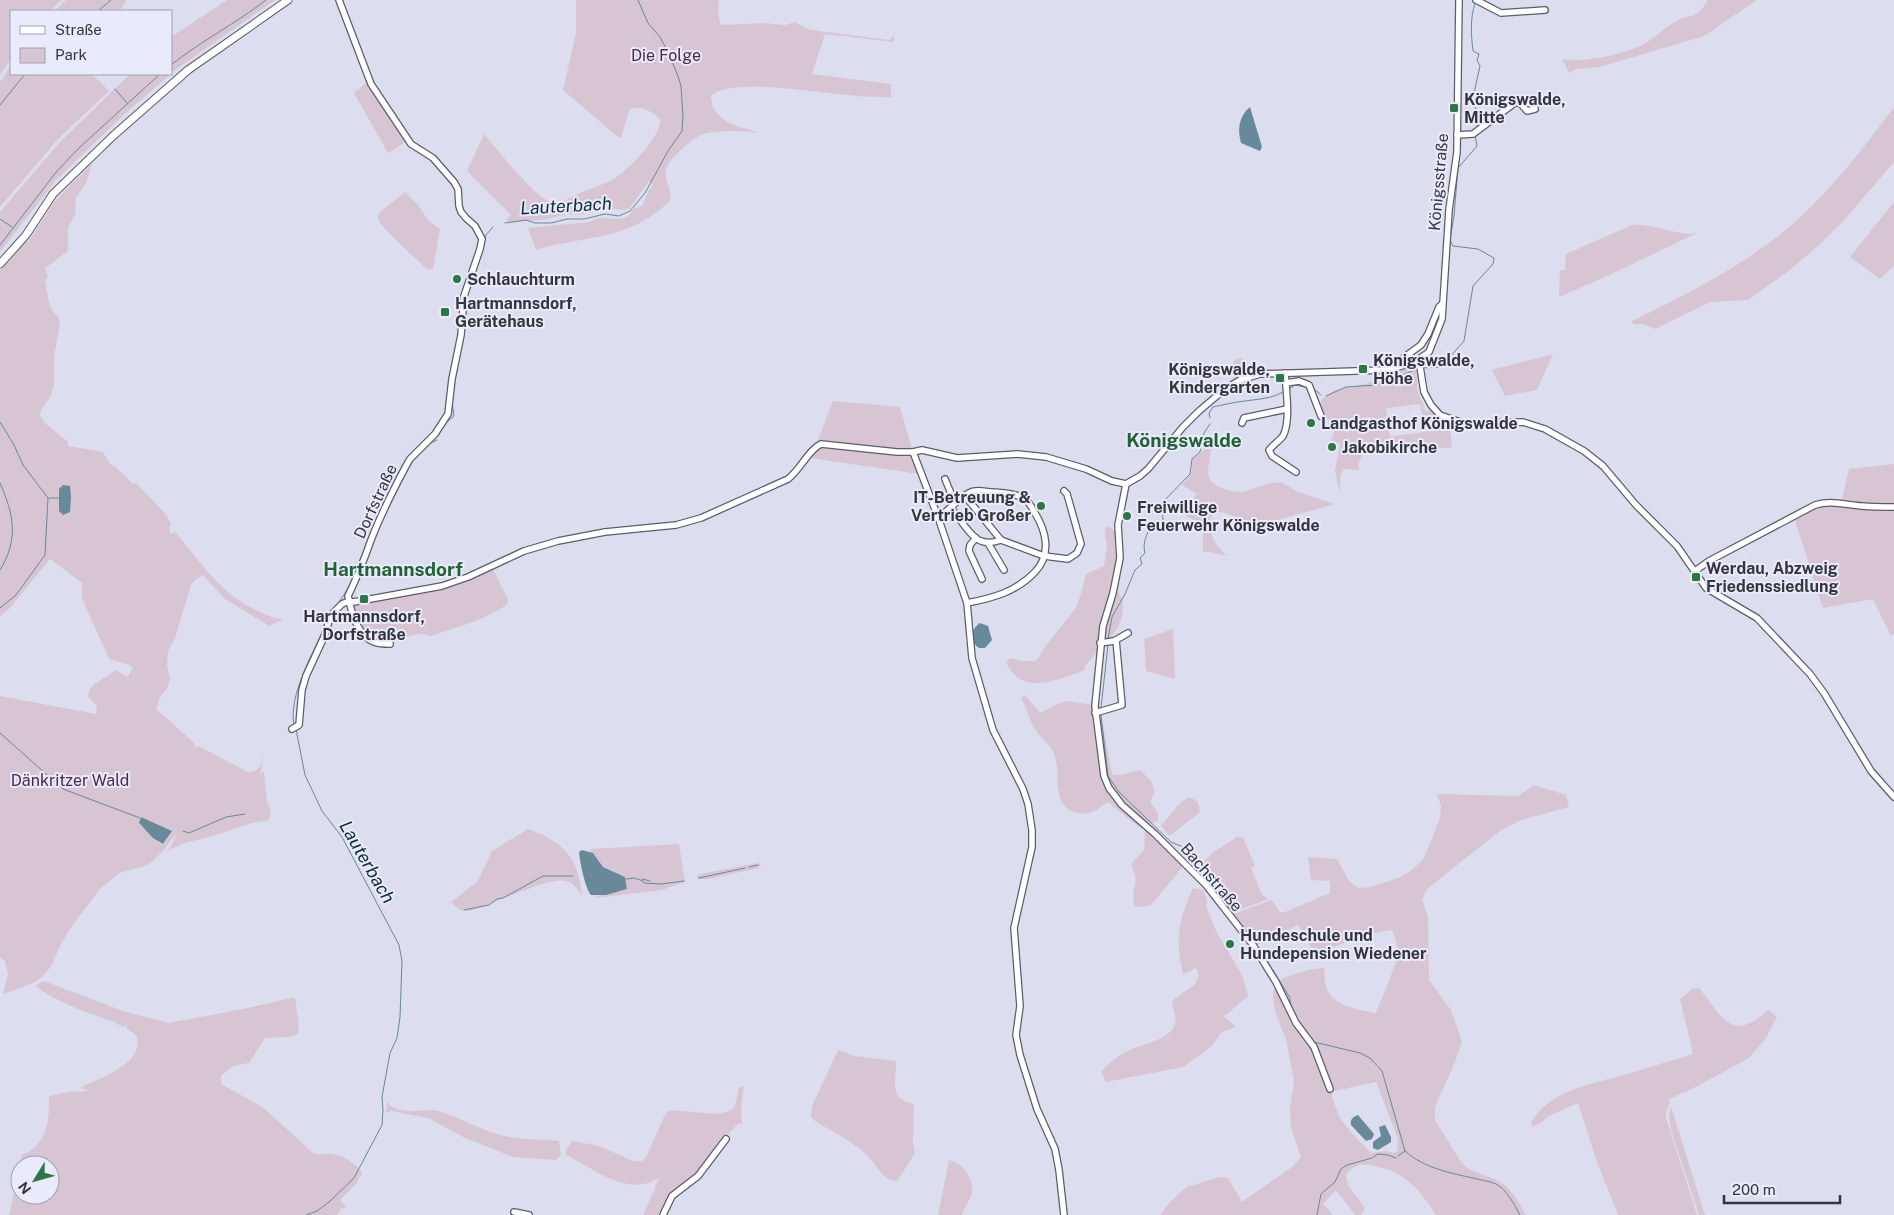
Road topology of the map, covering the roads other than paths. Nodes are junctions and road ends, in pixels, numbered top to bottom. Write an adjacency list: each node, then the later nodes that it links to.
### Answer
1 (288, 0): 8 (main road)
2 (339, 0): 33 (street, Dorfstraße)
3 (1459, 0): 7 (street, Königsstraße)
4 (1477, 0): 5 (street)
5 (1545, 10)
6 (1535, 109): 7 (street)
7 (1457, 135): 9 (street, Königsstraße)
8 (0, 264)
9 (1442, 304): 10 (street, Königsstraße); 11 (street)
10 (1420, 363): 11 (street); 31 (street)
11 (1386, 370): 12 (street)
12 (1285, 373): 13 (street); 20 (street)
13 (1286, 383): 14 (street); 15 (street)
14 (1287, 409): 16 (street); 18 (street)
15 (1321, 416)
16 (1242, 423)
17 (913, 452): 20 (street); 25 (street); 33 (street)
18 (1296, 472)
19 (945, 479): 23 (street)
20 (1126, 484): 36 (street, Bachstraße)
21 (1064, 492): 29 (street)
22 (965, 496): 23 (street); 27 (street); 29 (street)
23 (953, 505): 25 (street); 26 (street)
24 (1894, 507): 31 (street)
25 (938, 517): 34 (street)
26 (976, 538): 28 (street); 32 (street)
27 (1001, 540): 28 (street); 29 (street)
28 (988, 543): 30 (street)
29 (1044, 556): 34 (street)
30 (1004, 570)
31 (1695, 571): 40 (street)
32 (982, 579)
33 (348, 600): 37 (street); 39 (street, Dorfstraße)
34 (967, 603): 46 (street)
35 (1128, 633): 36 (street)
36 (1109, 642): 38 (street, Bachstraße); 38 (street, Bachstraße)
37 (390, 644)
38 (1099, 712): 41 (street, Bachstraße)
39 (294, 729)
40 (1894, 797)
41 (1330, 1089)
42 (726, 1138): 45 (street)
43 (514, 1212): 44 (street)
44 (529, 1215)
45 (663, 1215)
46 (1064, 1215)

